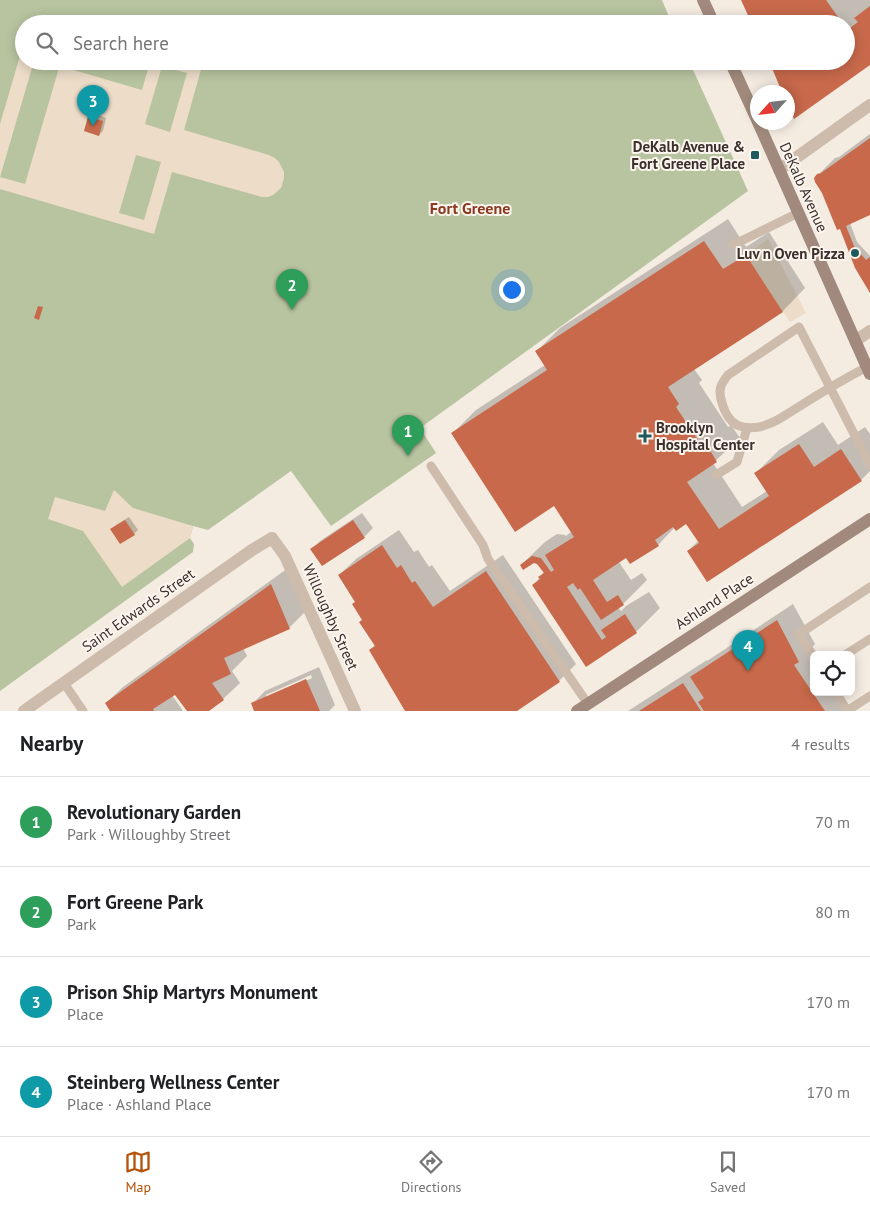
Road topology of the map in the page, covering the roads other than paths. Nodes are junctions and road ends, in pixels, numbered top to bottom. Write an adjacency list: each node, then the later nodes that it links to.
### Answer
1 (703, 0): 2 (main road)
2 (710, 15)
3 (734, 70): 4 (main road, DeKalb Avenue)
4 (750, 105)
5 (870, 105): 7 (street)
6 (762, 130): 7 (main road, DeKalb Avenue)
7 (779, 170): 8 (main road, DeKalb Avenue)
8 (798, 213): 9 (lane); 11 (main road, DeKalb Avenue)
9 (733, 244)
10 (870, 331): 11 (street)
11 (855, 341): 12 (main road, DeKalb Avenue)
12 (868, 371): 13 (lane)
13 (830, 387): 14 (lane); 14 (lane); 15 (lane)
14 (747, 428): 17 (lane)
15 (870, 465)
16 (432, 466): 27 (lane)
17 (716, 475)
18 (870, 519): 27 (main road, Ashland Place)
19 (272, 538): 24 (street, Saint Edwards Street); 30 (street, Willoughby Street)
20 (870, 587): 22 (lane)
21 (870, 639): 23 (lane)
22 (810, 651)
23 (852, 651)
24 (64, 683): 28 (street, Saint Edwards Street); 29 (lane)
25 (839, 696): 26 (lane)
26 (870, 696)
27 (582, 707)
28 (24, 711)
29 (83, 711)
30 (355, 711)

